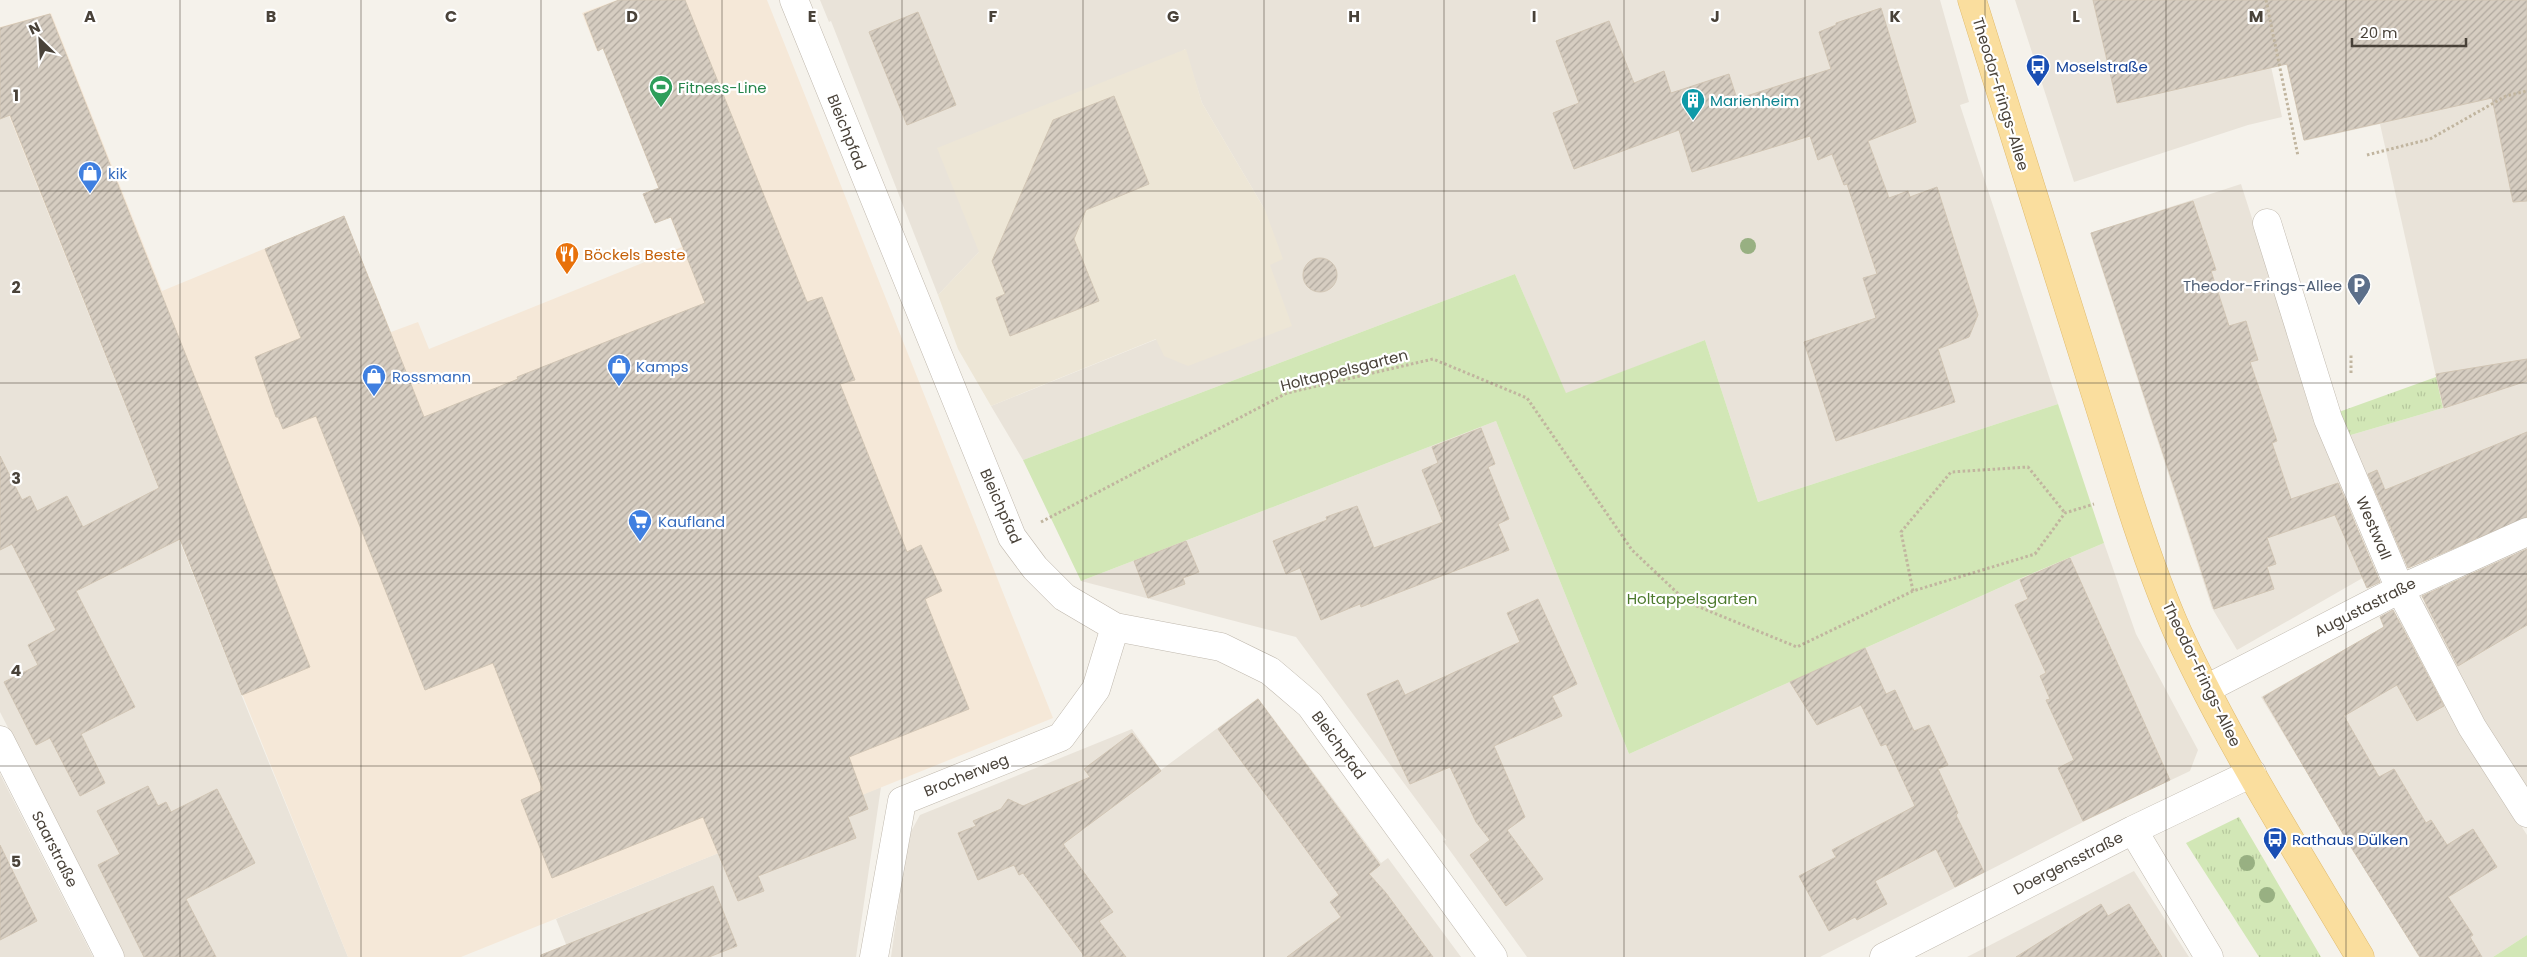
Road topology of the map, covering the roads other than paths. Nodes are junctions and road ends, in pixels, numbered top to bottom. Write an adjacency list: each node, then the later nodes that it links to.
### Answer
1 (794, 0): 6 (street, Bleichpfad)
2 (1972, 0): 7 (main road, Theodor-Frings-Allee)
3 (2267, 223): 5 (street, Westwall)
4 (2527, 532): 5 (street, Augustastraße)
5 (2400, 589): 7 (street, Augustastraße); 10 (street, Westwall)
6 (1115, 627): 13 (street, Brocherweg); 14 (street, Bleichpfad)
7 (2206, 689): 9 (main road, Theodor-Frings-Allee)
8 (0, 740): 12 (street, Saarstraße)
9 (2252, 773): 11 (street, Doergensstraße); 17 (main road, Theodor-Frings-Allee)
10 (2527, 812)
11 (2133, 830): 15 (street, Doergensstraße); 16 (street)
12 (110, 957)
13 (874, 957)
14 (1493, 957)
15 (1884, 957)
16 (2209, 957)
17 (2360, 957)

